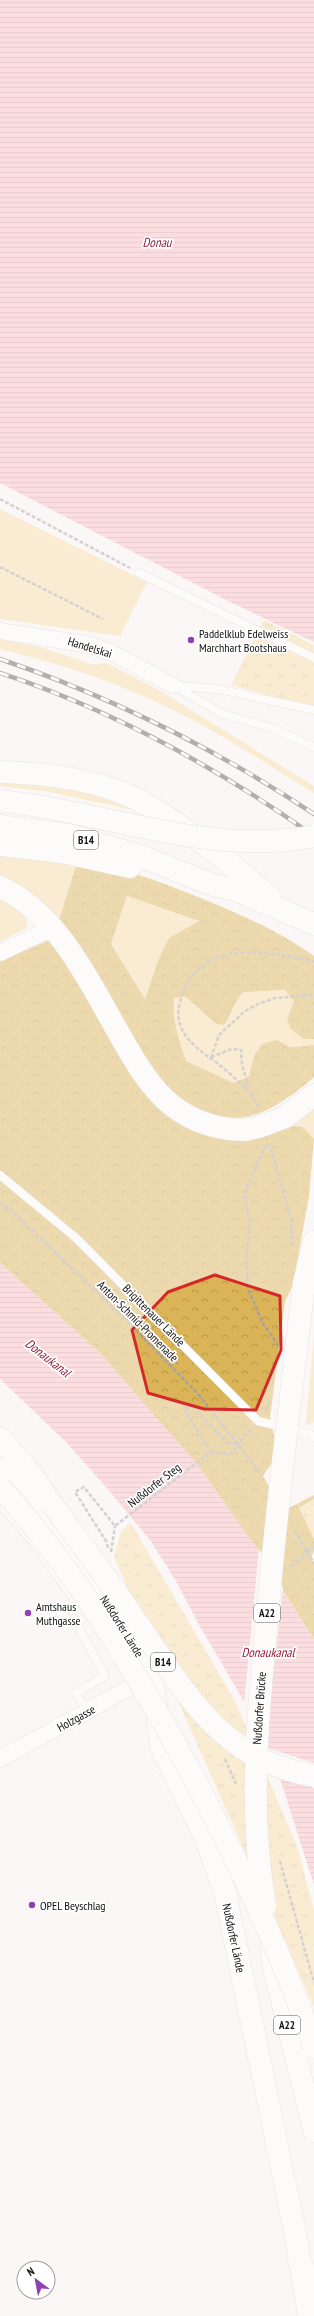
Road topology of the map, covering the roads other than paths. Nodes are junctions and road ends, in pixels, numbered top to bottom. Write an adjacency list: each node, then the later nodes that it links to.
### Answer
1 (139, 573): 3 (lane)
2 (0, 631): 4 (street, Handelskai)
3 (314, 658)
4 (172, 685): 5 (lane); 6 (lane)
5 (314, 710)
6 (314, 746)
7 (0, 772): 15 (main road)
8 (0, 800): 10 (main road, bridge)
9 (0, 826): 12 (main road, B14)
10 (314, 836)
11 (0, 845): 12 (main road)
12 (169, 869): 13 (main road, B14)
13 (213, 885): 15 (main road, B14); 18 (main road)
14 (0, 887): 17 (main road)
15 (281, 908): 16 (main road, B14)
16 (314, 924)
17 (52, 928): 19 (street); 20 (main road, bridge)
18 (314, 937)
19 (0, 953)
20 (314, 1095)
21 (0, 1175): 23 (lane, Brigittenauer Lände)
22 (314, 1242): 37 (main road, Nußdorfer Brücke / A22, bridge)
23 (314, 1437)
24 (0, 1438): 28 (main road)
25 (0, 1459): 28 (main road, B14)
26 (0, 1469): 30 (main road, Nußdorfer Lände)
27 (0, 1487): 36 (main road, bridge)
28 (51, 1503): 35 (main road, B14, bridge)
29 (0, 1504): 30 (lane, Nußdorfer Lände)
30 (95, 1584): 32 (main road, Nußdorfer Lände)
31 (62, 1613): 33 (lane)
32 (152, 1675): 33 (street, Holzgasse); 38 (main road, Nußdorfer Lände)
33 (87, 1712): 34 (street, Holzgasse)
34 (0, 1759)
35 (314, 1776)
36 (314, 2047)
37 (314, 2131)
38 (299, 2262): 39 (main road); 40 (main road, Nußdorfer Lände)
39 (314, 2284)
40 (309, 2316)

